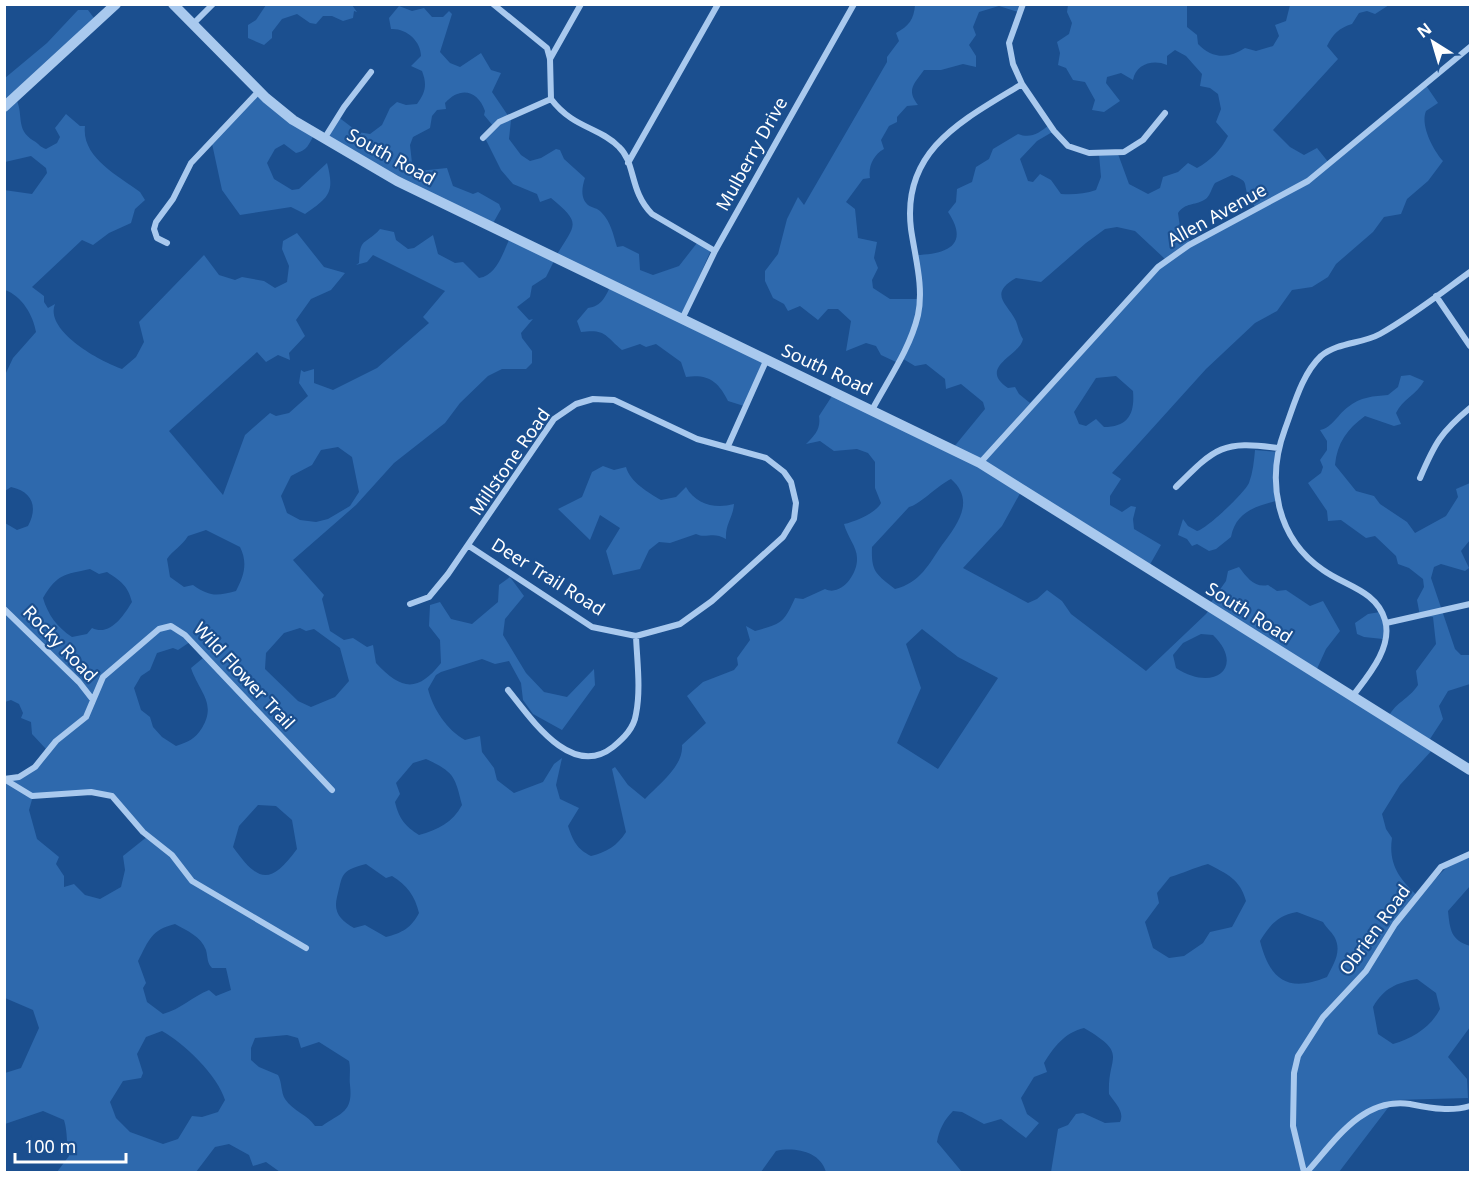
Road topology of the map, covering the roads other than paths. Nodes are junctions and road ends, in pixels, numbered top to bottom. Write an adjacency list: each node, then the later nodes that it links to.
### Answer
1 (116, 4): 16 (street)
2 (173, 4): 9 (street, South Road)
3 (213, 4): 9 (street)
4 (493, 4): 11 (street)
5 (581, 4): 11 (street)
6 (718, 4): 20 (street)
7 (854, 4): 22 (street, Mulberry Drive)
8 (1023, 4): 13 (street)
9 (193, 24): 14 (street, South Road)
10 (1470, 47): 32 (street, Allen Avenue)
11 (550, 59): 15 (street)
12 (372, 72): 19 (street)
13 (1022, 84): 17 (street); 29 (street)
14 (259, 91): 19 (street, South Road); 21 (street)
15 (550, 99): 18 (street); 20 (street)
16 (4, 107)
17 (1165, 113)
18 (483, 138)
19 (324, 139): 25 (street, South Road)
20 (628, 163): 22 (street)
21 (167, 243)
22 (714, 251): 25 (street, Mulberry Drive)
23 (1470, 272): 24 (street)
24 (1436, 296): 26 (street); 31 (street)
25 (681, 320): 27 (street, South Road)
26 (1470, 346)
27 (766, 361): 29 (street, South Road); 30 (street)
28 (1470, 408): 33 (street)
29 (872, 410): 32 (street, South Road)
30 (728, 446): 35 (street, Millstone Road); 40 (street, Deer Trail Road)
31 (1278, 448): 34 (street); 39 (street)
32 (980, 463): 42 (street, South Road)
33 (1420, 478)
34 (1176, 487)
35 (469, 546): 36 (street, Millstone Road); 40 (street, Deer Trail Road)
36 (410, 603)
37 (1470, 604): 39 (street)
38 (4, 609): 43 (street, Rocky Road)
39 (1386, 623): 42 (street)
40 (636, 636): 41 (street)
41 (507, 690)
42 (1352, 697): 44 (street, South Road)
43 (93, 700): 45 (street, Wild Flower Trail); 46 (street, Wild Flower Trail)
44 (1470, 770)
45 (4, 779): 48 (street)
46 (332, 790)
47 (1470, 854): 50 (street, Obrien Road)
48 (306, 948)
49 (1470, 1106): 50 (street)
50 (1305, 1173)

